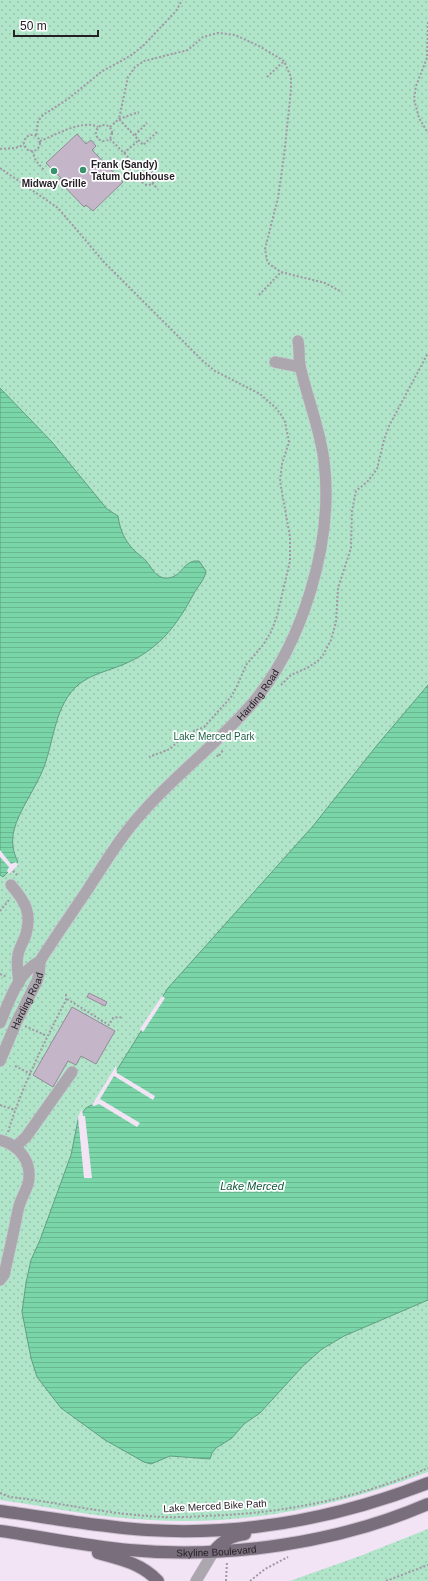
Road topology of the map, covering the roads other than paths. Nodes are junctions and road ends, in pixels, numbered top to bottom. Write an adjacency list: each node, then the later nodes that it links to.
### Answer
1 (298, 341): 3 (street, Harding Road)
2 (275, 362): 3 (street)
3 (300, 367): 5 (street, Harding Road)
4 (14, 889): 6 (street)
5 (40, 961): 6 (street, Harding Road); 8 (street, Harding Road)
6 (19, 983): 7 (street, Harding Road)
7 (0, 1023)
8 (0, 1061)
9 (72, 1072): 11 (street)
10 (3, 1141): 11 (street)
11 (16, 1147): 12 (street)
12 (0, 1280)
13 (428, 1483): 16 (main road, Skyline Boulevard)
14 (428, 1504): 20 (main road, Skyline Boulevard)
15 (0, 1511): 18 (main road, Skyline Boulevard)
16 (307, 1519): 18 (main road, Skyline Boulevard); 20 (main road)
17 (0, 1531): 19 (main road, Skyline Boulevard)
18 (199, 1531): 20 (main road)
19 (21, 1534): 20 (main road, Skyline Boulevard); 21 (main road)
20 (219, 1549): 22 (street)
21 (158, 1581)
22 (196, 1581)

